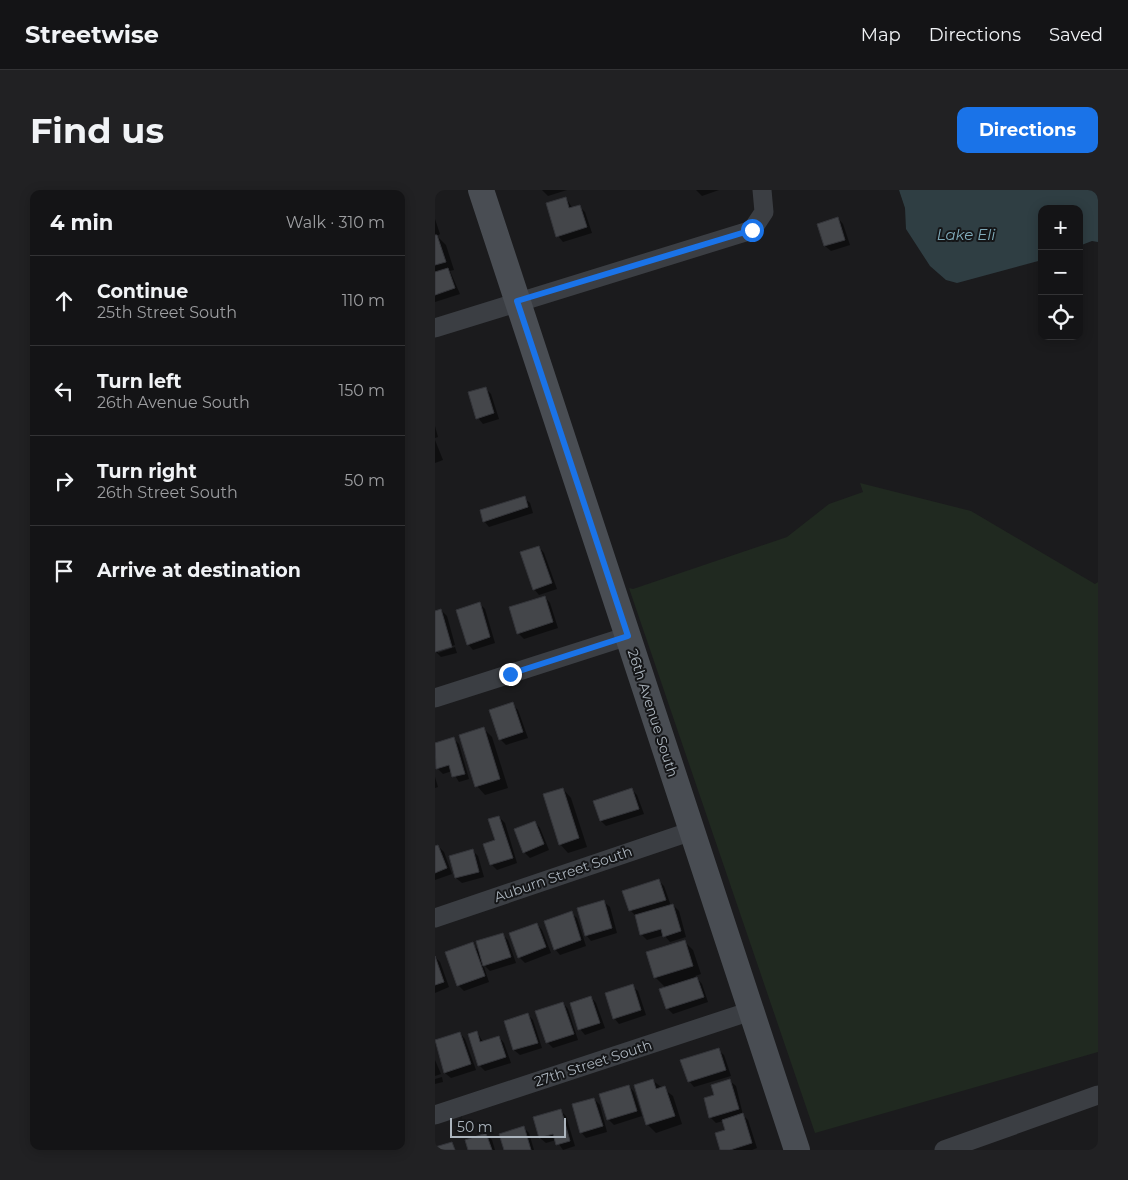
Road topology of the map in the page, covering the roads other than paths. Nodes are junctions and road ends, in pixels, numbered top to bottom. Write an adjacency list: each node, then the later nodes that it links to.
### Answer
1 (481, 190): 3 (street, 26th Avenue South)
2 (762, 190): 3 (street)
3 (517, 301): 4 (street); 5 (street, 26th Avenue South)
4 (435, 328)
5 (628, 636): 6 (street); 7 (street, 26th Avenue South)
6 (435, 698)
7 (692, 831): 8 (street, Auburn Street South); 9 (street, 26th Avenue South)
8 (435, 918)
9 (751, 1011): 11 (street, 27th Street South); 12 (street, 26th Avenue South)
10 (1098, 1095): 13 (street)
11 (435, 1115)
12 (797, 1150)
13 (944, 1150)

